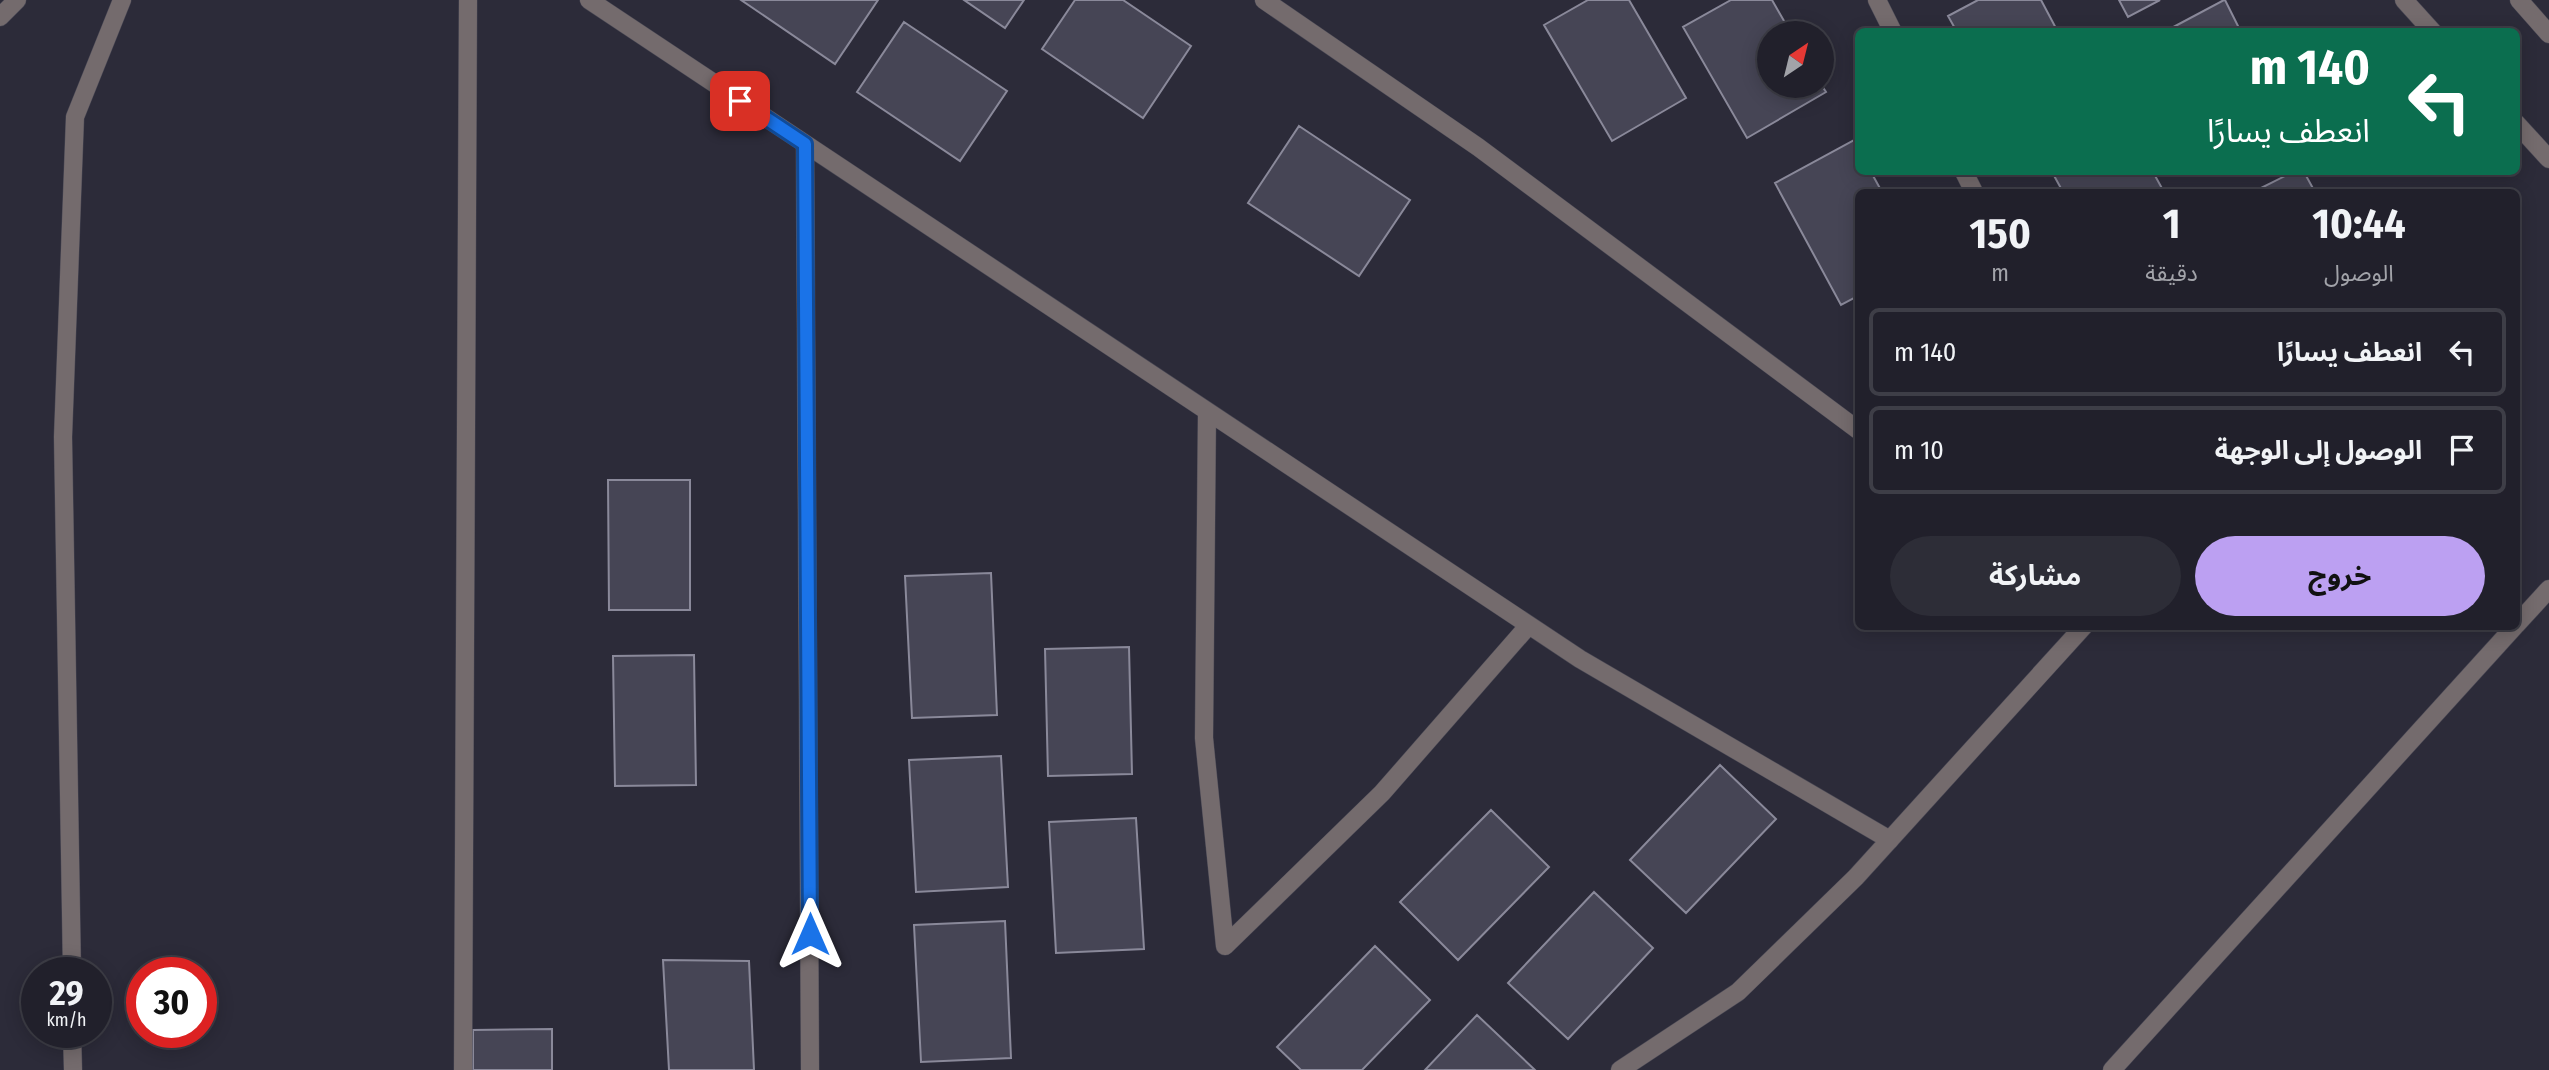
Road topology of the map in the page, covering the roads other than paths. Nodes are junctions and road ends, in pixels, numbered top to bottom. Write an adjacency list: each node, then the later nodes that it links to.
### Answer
1 (17, 0): 9 (street)
2 (122, 0): 24 (street)
3 (468, 0): 27 (street)
4 (589, 0): 14 (street)
5 (1264, 0): 17 (street)
6 (1877, 0): 10 (street)
7 (2404, 0): 11 (street)
8 (2519, 0): 12 (street)
9 (0, 17)
10 (1891, 28)
11 (2429, 28)
12 (2549, 34)
13 (2520, 127): 15 (street)
14 (805, 144): 16 (street); 28 (street)
15 (2549, 159)
16 (1207, 412): 20 (street); 20 (street)
17 (1855, 428)
18 (2549, 589): 19 (street)
19 (2520, 622)
20 (1529, 625): 23 (street)
21 (2080, 630): 23 (street)
22 (2512, 630): 30 (street)
23 (1890, 840): 29 (street)
24 (72, 957)
25 (72, 1048): 26 (street)
26 (73, 1070)
27 (463, 1070)
28 (810, 1070)
29 (1620, 1070)
30 (2112, 1070)

